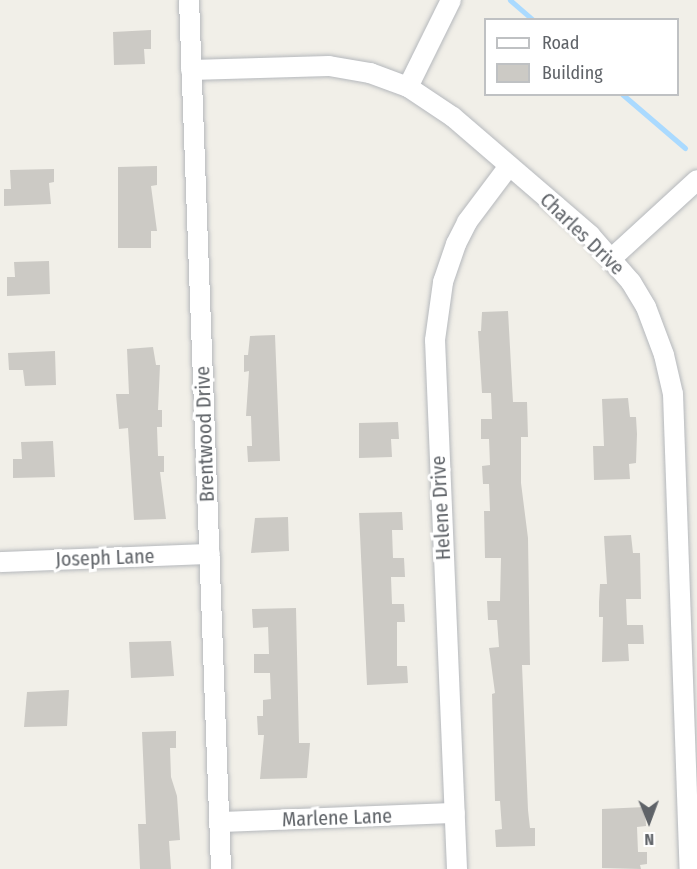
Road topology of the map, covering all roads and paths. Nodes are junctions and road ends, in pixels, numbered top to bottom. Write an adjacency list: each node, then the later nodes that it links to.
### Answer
1 (189, 0): 3 (street, Brentwood Drive)
2 (451, 0): 4 (street)
3 (191, 70): 4 (street, Charles Drive); 8 (street, Brentwood Drive)
4 (408, 87): 5 (street, Charles Drive)
5 (509, 166): 7 (street, Charles Drive); 11 (street, Helene Drive)
6 (697, 180): 7 (street)
7 (612, 258): 10 (street, Charles Drive)
8 (210, 554): 9 (street, Joseph Lane); 12 (street, Brentwood Drive)
9 (0, 561)
10 (690, 668): 15 (street, Charles Drive)
11 (455, 813): 12 (street, Marlene Lane); 14 (street, Helene Drive)
12 (219, 822): 13 (street, Brentwood Drive)
13 (221, 869)
14 (457, 869)
15 (690, 869)

